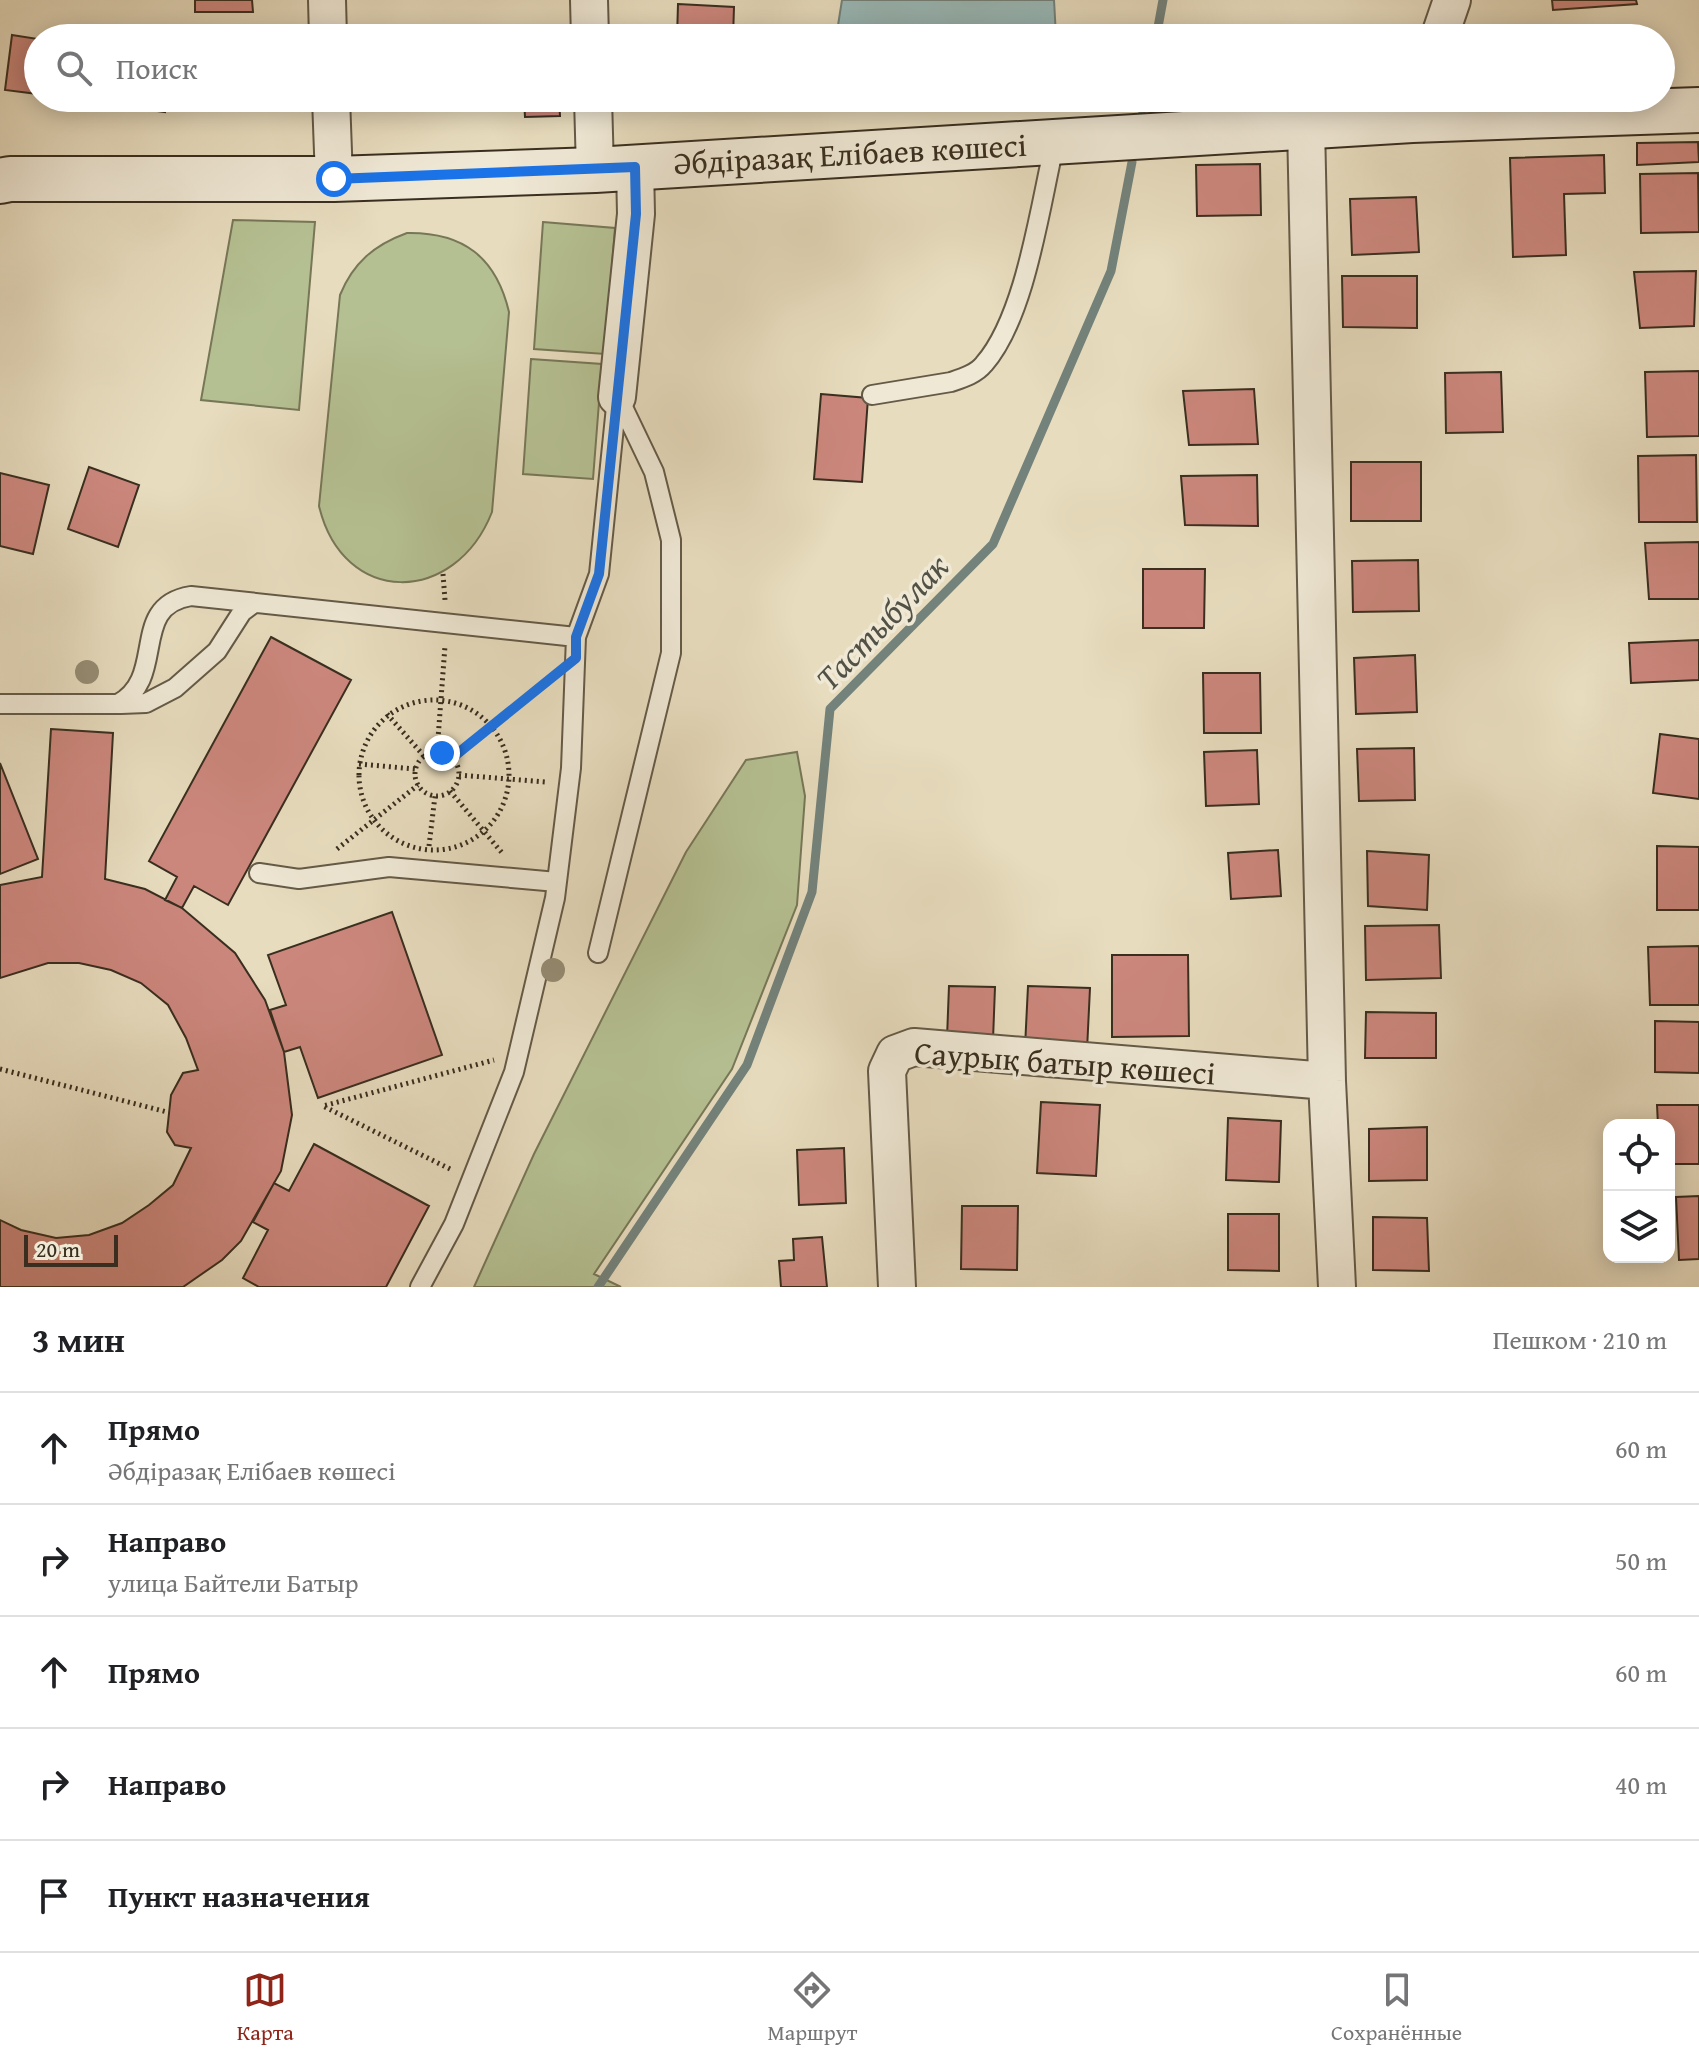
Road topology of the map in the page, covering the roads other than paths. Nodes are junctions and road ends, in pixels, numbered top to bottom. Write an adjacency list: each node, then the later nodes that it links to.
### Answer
1 (327, 0): 3 (street)
2 (589, 0): 4 (street)
3 (328, 24)
4 (590, 24)
5 (1675, 110): 6 (street, Әбдіразақ Елібаев көшесі)
6 (1699, 110)
7 (332, 112): 13 (street)
8 (597, 112): 12 (street)
9 (1396, 112): 10 (street, Әбдіразақ Елібаев көшесі)
10 (1306, 126): 11 (street, Әбдіразақ Елібаев көшесі); 24 (street)
11 (1055, 142): 12 (street, Әбдіразақ Елібаев көшесі); 15 (lane)
12 (615, 168): 13 (street, Әбдіразақ Елібаев көшесі); 16 (street)
13 (334, 179): 14 (street, Әбдіразақ Елібаев көшесі)
14 (0, 181)
15 (872, 395)
16 (617, 397): 18 (lane); 23 (lane)
17 (254, 603): 18 (lane); 20 (lane); 20 (lane)
18 (576, 637): 22 (lane)
19 (0, 704): 20 (lane)
20 (118, 704)
21 (259, 873): 22 (lane)
22 (557, 882): 25 (lane)
23 (598, 953)
24 (1327, 1081): 26 (street, Саурық батыр көшесі); 27 (street)
25 (420, 1287)
26 (897, 1287)
27 (1337, 1287)

